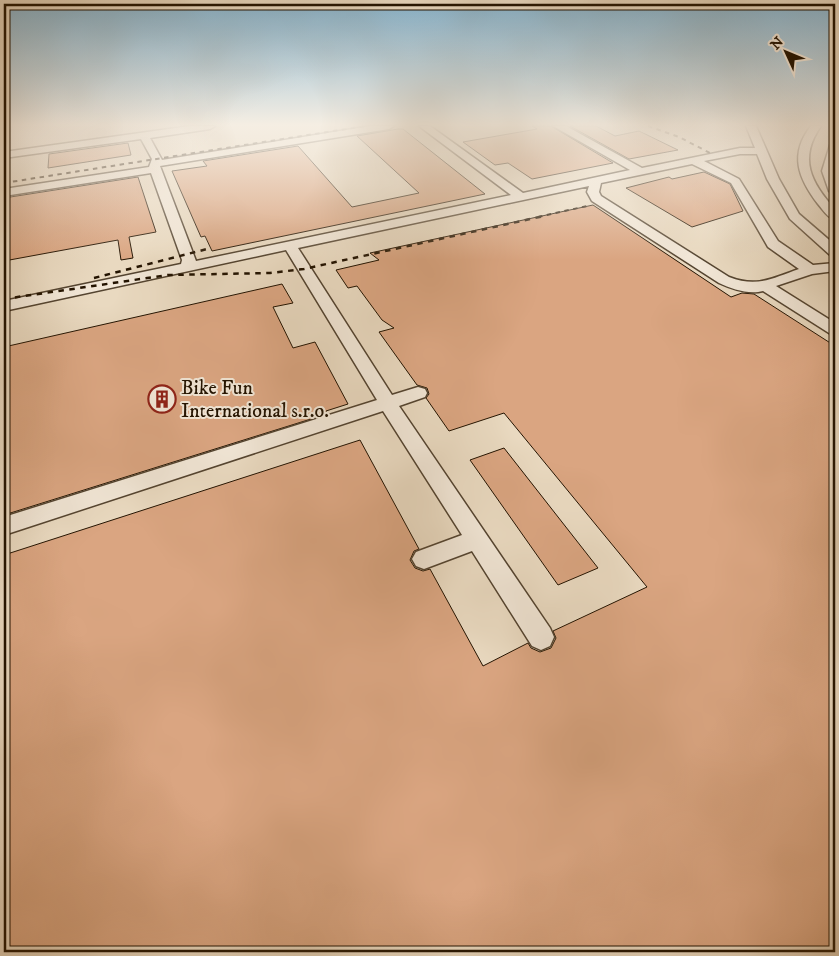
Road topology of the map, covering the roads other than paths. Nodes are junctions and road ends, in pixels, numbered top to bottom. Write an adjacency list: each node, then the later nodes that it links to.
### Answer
1 (817, 170): 16 (street)
2 (129, 171): 13 (street)
3 (157, 171): 21 (street)
4 (486, 171): 14 (street)
5 (640, 171): 10 (street)
6 (714, 171): 22 (street)
7 (770, 171): 19 (street)
8 (805, 171): 17 (street)
9 (828, 171): 12 (street)
10 (596, 180): 11 (street); 15 (street)
11 (558, 189): 14 (street); 15 (street)
12 (835, 191)
13 (4, 193)
14 (521, 196): 18 (street)
15 (596, 198): 24 (street)
16 (835, 202)
17 (835, 216)
18 (290, 246): 21 (street); 28 (street)
19 (835, 252)
20 (835, 267): 22 (street)
21 (188, 268): 25 (street)
22 (815, 270): 23 (street); 24 (street)
23 (835, 281)
24 (765, 286): 26 (street)
25 (4, 306)
26 (835, 330)
27 (418, 393): 28 (street)
28 (388, 403): 29 (street); 30 (street)
29 (4, 526)
30 (478, 539): 31 (street); 32 (street)
31 (424, 559)
32 (541, 637)

